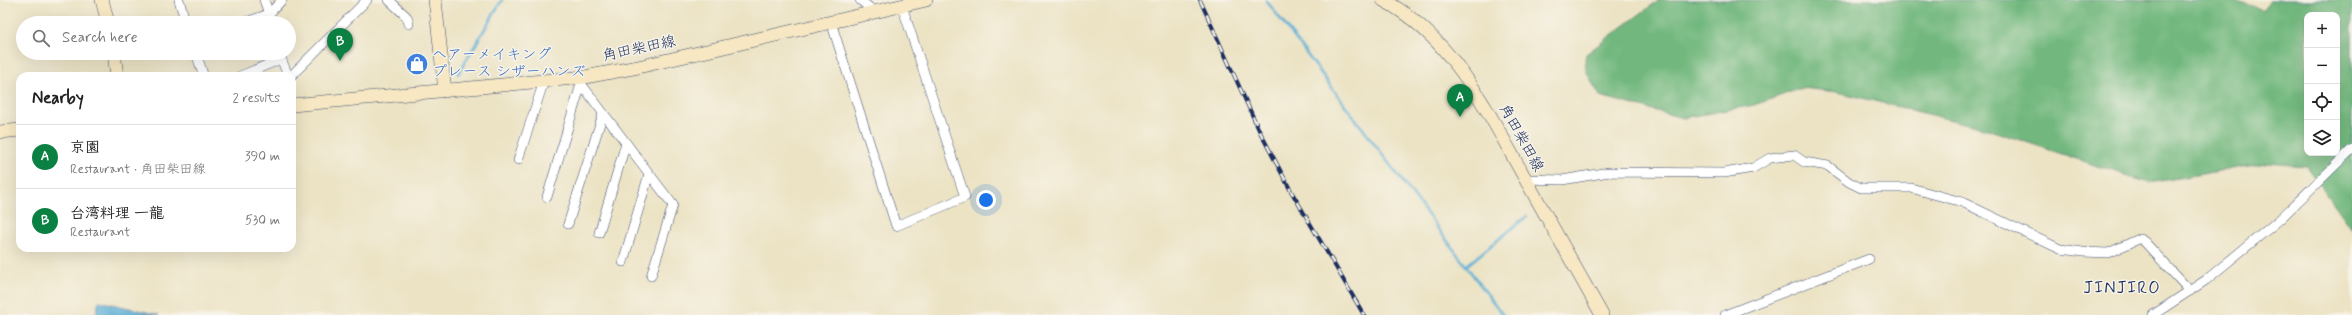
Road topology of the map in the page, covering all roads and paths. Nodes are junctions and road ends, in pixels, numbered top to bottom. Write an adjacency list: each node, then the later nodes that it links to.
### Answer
1 (102, 0): 13 (main road)
2 (179, 0): 14 (street)
3 (264, 0): 15 (street)
4 (282, 0): 16 (street)
5 (365, 0): 27 (street)
6 (389, 0): 18 (street)
7 (435, 0): 30 (main road)
8 (860, 0): 12 (street)
9 (926, 0): 11 (main road, 角田柴田線)
10 (1383, 0): 39 (main road, 角田柴田線)
11 (902, 6): 12 (main road, 角田柴田線); 17 (street)
12 (875, 12): 17 (main road, 角田柴田線)
13 (106, 16)
14 (184, 16)
15 (269, 16)
16 (272, 16)
17 (831, 22): 29 (main road, 角田柴田線)
18 (409, 24)
19 (115, 60): 23 (main road)
20 (198, 60): 24 (street)
21 (272, 60): 25 (street)
22 (282, 60): 26 (street)
23 (116, 72)
24 (202, 72)
25 (248, 72)
26 (288, 72)
27 (294, 72)
28 (544, 81): 29 (main road, 角田柴田線); 30 (main road, 角田柴田線); 37 (street)
29 (579, 81): 32 (street); 40 (street)
30 (445, 91): 31 (main road, 角田柴田線)
31 (296, 105)
32 (603, 114): 35 (street); 41 (street)
33 (16, 130): 34 (main road)
34 (0, 132)
35 (626, 143): 38 (street); 42 (street)
36 (2352, 149): 46 (street)
37 (518, 160)
38 (649, 174): 44 (street); 45 (street)
39 (1525, 179): 46 (street); 47 (main road, 角田柴田線)
40 (547, 197)
41 (568, 224)
42 (599, 233)
43 (1869, 258): 48 (street)
44 (623, 262)
45 (651, 276)
46 (2190, 291): 49 (street)
47 (1602, 315)
48 (1725, 315)
49 (2153, 315)

